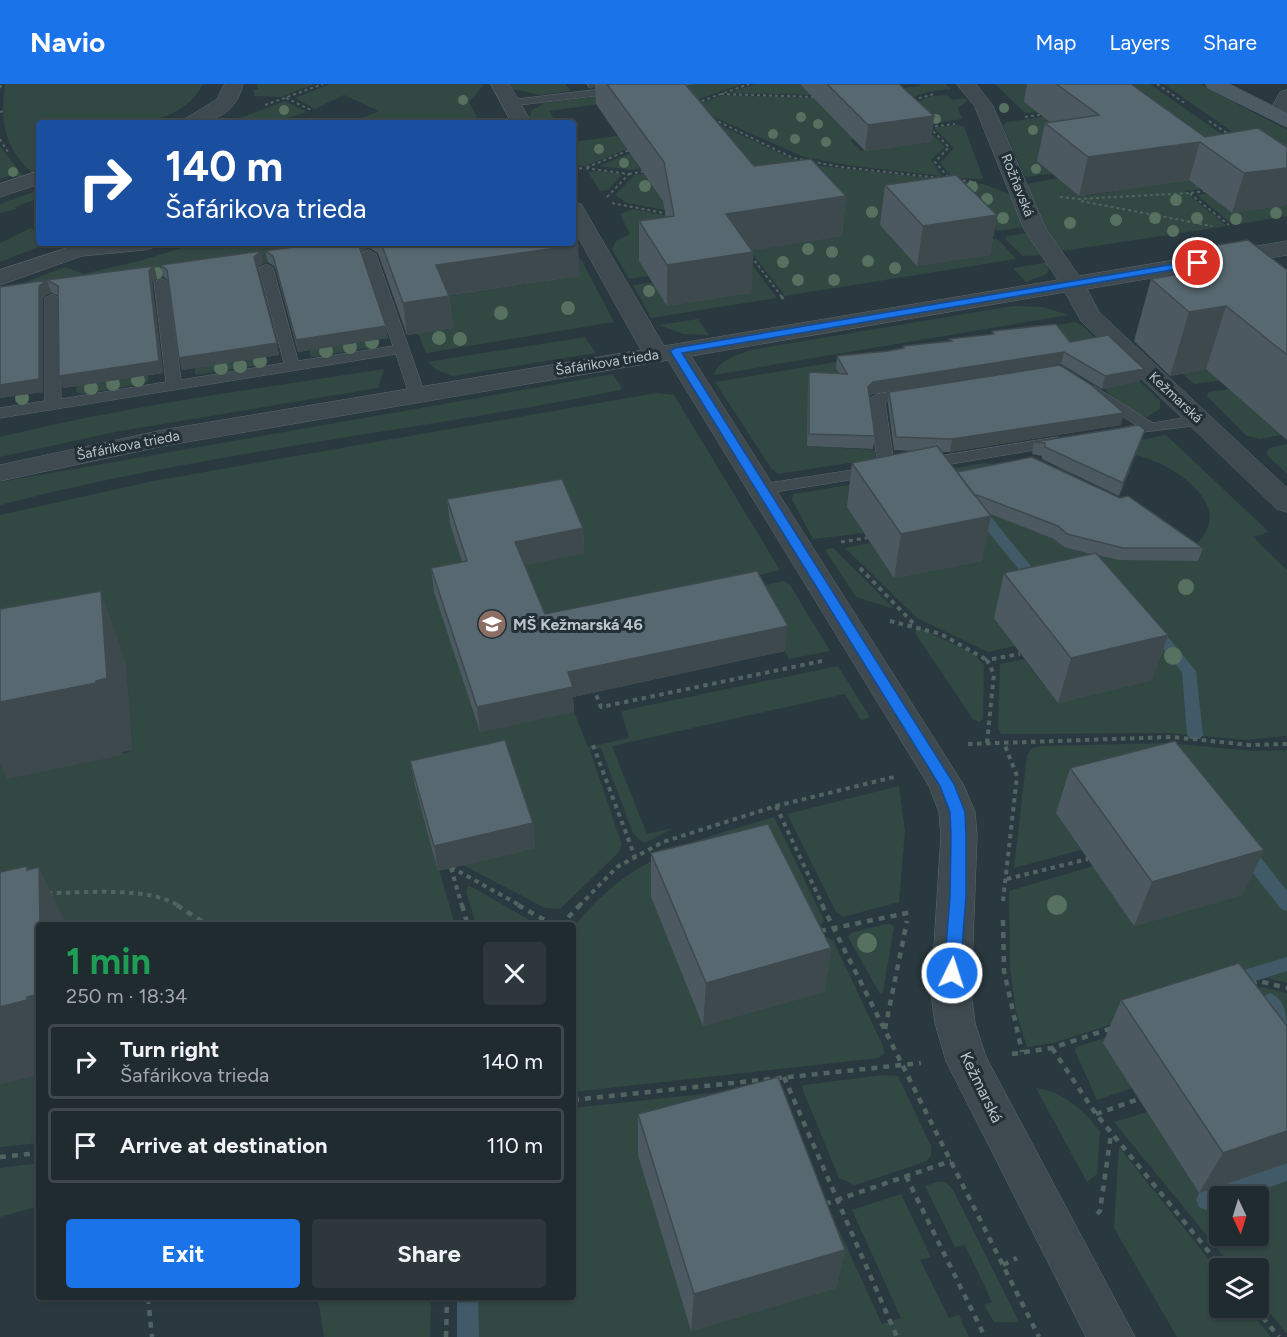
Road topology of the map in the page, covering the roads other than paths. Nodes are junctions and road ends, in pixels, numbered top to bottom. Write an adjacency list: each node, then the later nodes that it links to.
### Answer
1 (234, 84): 8 (street)
2 (500, 84): 7 (street)
3 (669, 84): 7 (lane)
4 (1221, 85): 10 (street)
5 (968, 86): 20 (street, Rožňavská)
6 (1287, 96): 10 (street)
7 (511, 103): 9 (street)
8 (195, 120)
9 (520, 120)
10 (1287, 121)
11 (36, 178): 12 (street)
12 (0, 191)
13 (576, 214): 23 (street)
14 (116, 246): 18 (street)
15 (1287, 248): 20 (street, Šafárikova trieda)
16 (369, 254): 22 (lane)
17 (266, 268): 24 (lane)
18 (0, 278)
19 (161, 282): 26 (lane)
20 (1073, 285): 23 (street, Šafárikova trieda); 31 (street, Kežmarská)
21 (52, 298): 29 (lane)
22 (402, 349): 24 (lane); 28 (lane)
23 (666, 353): 28 (street, Šafárikova trieda); 39 (street, Kežmarská)
24 (292, 367): 26 (lane)
25 (1081, 383): 32 (lane)
26 (174, 386): 29 (lane)
27 (935, 390): 37 (lane)
28 (417, 394): 38 (street, Šafárikova trieda)
29 (53, 405): 30 (lane)
30 (0, 413)
31 (1200, 420): 32 (lane); 40 (street, Kežmarská)
32 (1150, 428): 33 (lane)
33 (1102, 436)
34 (1070, 441): 35 (lane)
35 (1006, 450): 36 (lane); 37 (lane)
36 (1036, 465)
37 (898, 468): 39 (lane)
38 (0, 473)
39 (762, 489): 41 (street, Kežmarská)
40 (1287, 503)
41 (1111, 1337)

